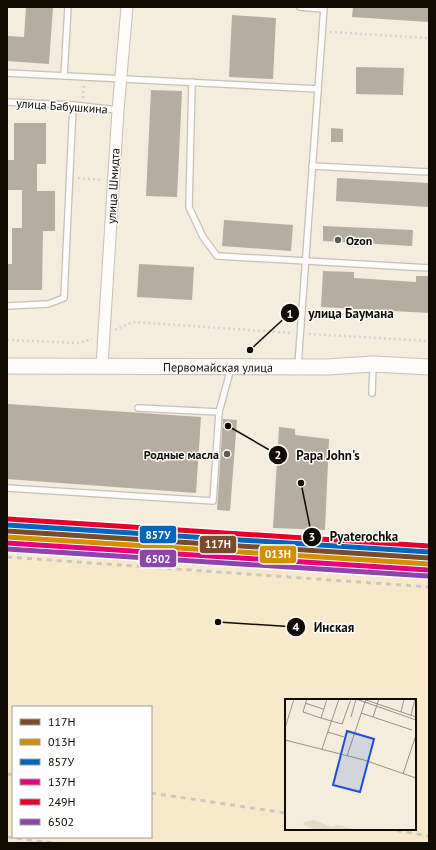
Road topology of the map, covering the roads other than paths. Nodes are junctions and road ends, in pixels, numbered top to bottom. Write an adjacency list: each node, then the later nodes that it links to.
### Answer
1 (68, 7): 6 (lane)
2 (127, 7): 7 (street, улица Шмидта)
3 (300, 7): 4 (lane)
4 (324, 8): 9 (lane)
5 (7, 73): 6 (lane)
6 (64, 76): 7 (lane)
7 (120, 79): 8 (lane); 12 (street, улица Шмидта)
8 (192, 82): 9 (lane); 15 (lane)
9 (318, 89): 13 (lane)
10 (7, 102): 11 (lane, улица Бабушкина)
11 (73, 105): 12 (lane, улица Бабушкина); 17 (lane)
12 (118, 110): 19 (street, улица Шмидта)
13 (312, 166): 14 (lane); 15 (lane)
14 (429, 172)
15 (305, 262): 16 (lane); 22 (lane)
16 (429, 268)
17 (7, 306)
18 (373, 364): 22 (main road, Первомайская улица); 23 (main road, Первомайская улица); 24 (lane)
19 (102, 365): 20 (main road, Первомайская улица); 21 (main road, Первомайская улица)
20 (7, 366)
21 (231, 366): 22 (main road, Первомайская улица); 26 (lane)
22 (298, 366)
23 (429, 367)
24 (372, 393)
25 (138, 408): 26 (lane)
26 (219, 412): 27 (lane)
27 (7, 488)

